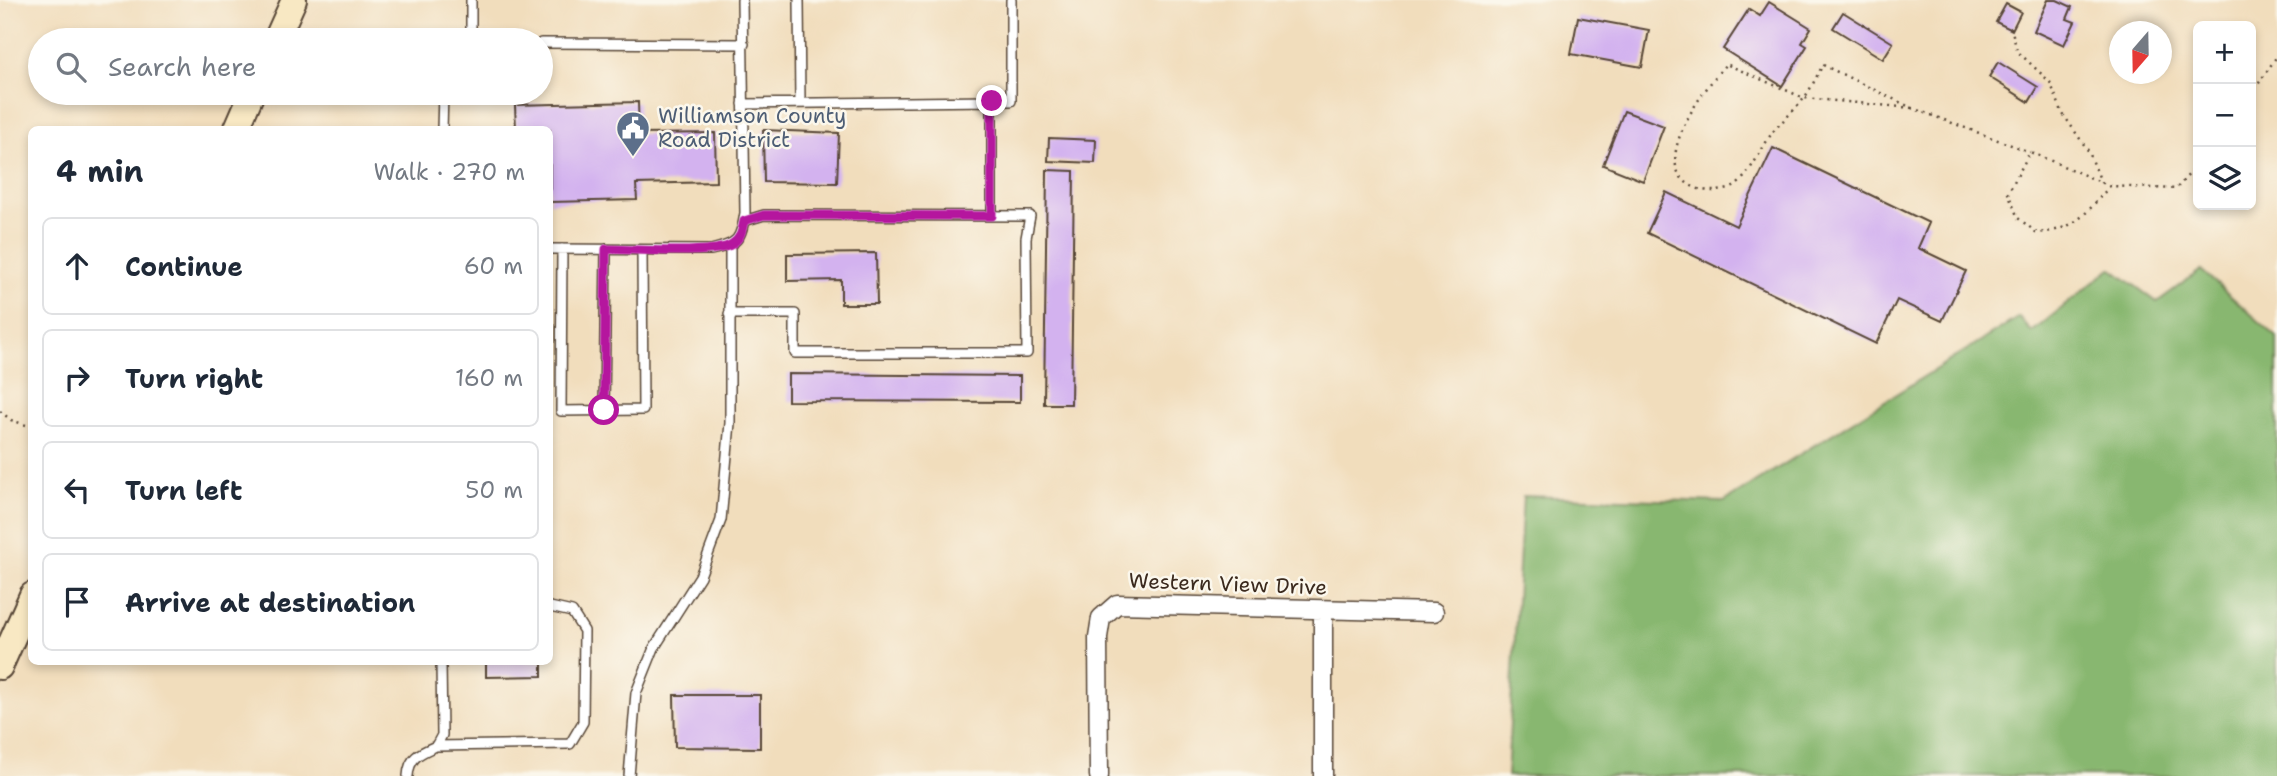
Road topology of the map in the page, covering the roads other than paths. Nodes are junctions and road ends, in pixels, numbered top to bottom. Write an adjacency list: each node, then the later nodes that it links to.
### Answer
1 (294, 0): 6 (main road)
2 (471, 0): 7 (lane)
3 (742, 0): 9 (lane)
4 (799, 0): 11 (lane)
5 (1011, 0): 10 (lane)
6 (281, 28)
7 (471, 28)
8 (553, 43): 9 (lane)
9 (744, 44): 12 (lane)
10 (992, 101): 11 (lane); 17 (lane)
11 (800, 103): 12 (lane)
12 (743, 104): 18 (lane)
13 (247, 105): 15 (main road)
14 (443, 105): 16 (lane)
15 (238, 126)
16 (442, 126)
17 (992, 216): 18 (lane); 24 (lane)
18 (744, 221): 19 (lane)
19 (730, 246): 23 (lane); 24 (lane)
20 (553, 249): 21 (lane)
21 (562, 249): 22 (lane); 25 (lane)
22 (606, 249): 23 (lane); 25 (lane)
23 (642, 250): 25 (lane)
24 (729, 314): 34 (lane)
25 (604, 410)
26 (28, 603): 31 (main road)
27 (553, 608): 32 (lane)
28 (1323, 610): 29 (street, Western View Drive); 35 (street, Western View Drive); 36 (street)
29 (1434, 612)
30 (441, 665): 32 (lane)
31 (0, 667)
32 (436, 746): 33 (lane)
33 (408, 776)
34 (629, 776)
35 (1099, 776)
36 (1323, 776)

